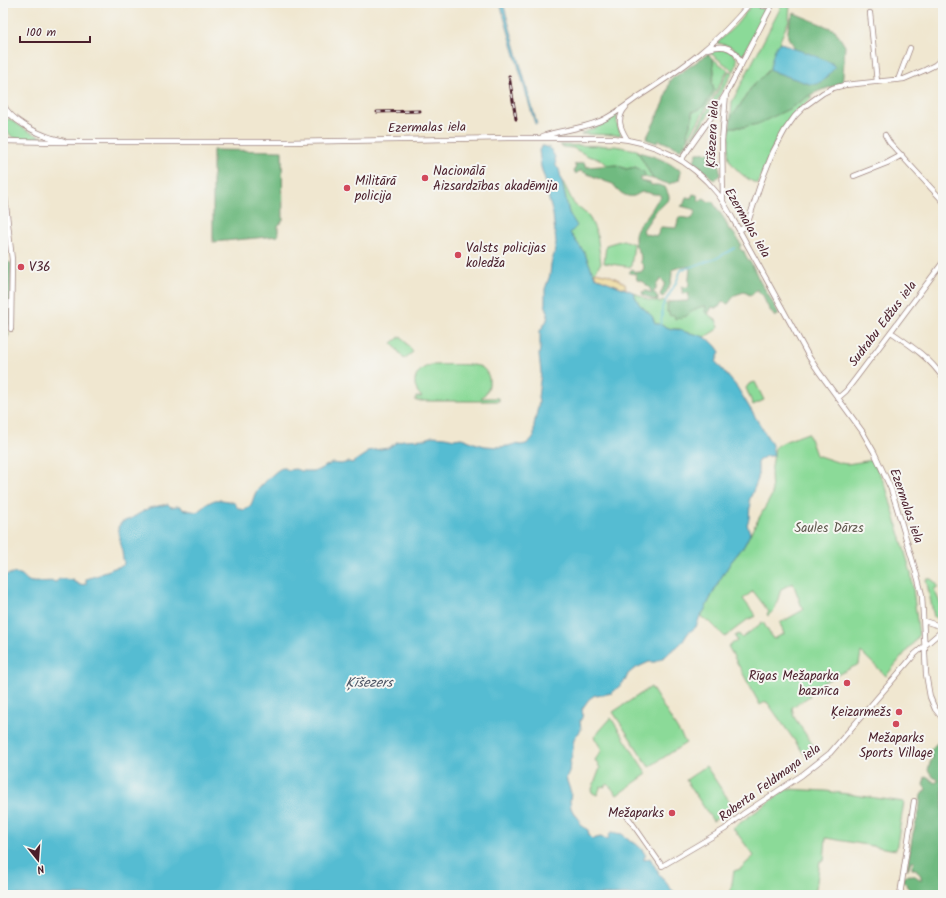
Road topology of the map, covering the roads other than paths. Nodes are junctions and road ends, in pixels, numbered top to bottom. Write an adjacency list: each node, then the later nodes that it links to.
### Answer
1 (750, 3): 6 (street)
2 (759, 3): 3 (street, Ķīšezera iela)
3 (772, 3): 8 (street, Ķīšezera iela)
4 (870, 13): 10 (street)
5 (910, 48): 9 (street)
6 (705, 50): 8 (street); 13 (street)
7 (943, 58): 9 (street)
8 (741, 66): 11 (street, Ķīšezera iela)
9 (898, 80): 10 (street)
10 (876, 82): 27 (street)
11 (727, 92): 22 (street, Ķīšezera iela); 25 (street, Ķīšezera iela)
12 (3, 104): 14 (street, Ezermalas iela)
13 (628, 104): 17 (street); 18 (street)
14 (11, 115): 15 (street); 20 (street, Ezermalas iela)
15 (3, 116)
16 (885, 135): 21 (street)
17 (538, 138): 18 (street, Ezermalas iela); 20 (street, Ezermalas iela)
18 (627, 139): 22 (street, Ezermalas iela)
19 (3, 141): 20 (street, Ezermalas iela)
20 (66, 142)
21 (902, 155): 23 (street); 26 (street)
22 (681, 160): 25 (street, Ezermalas iela)
23 (854, 176)
24 (3, 178): 29 (street)
25 (723, 201): 27 (street, Ezermalas iela)
26 (943, 201)
27 (739, 230): 32 (street, Ezermalas iela)
28 (943, 262): 30 (street, Sudrabu Edžus iela)
29 (11, 329)
30 (891, 332): 31 (street); 32 (street, Sudrabu Edžus iela)
31 (943, 378)
32 (838, 398): 33 (street, Ezermalas iela)
33 (924, 620): 34 (street); 35 (street, Ezermalas iela)
34 (943, 628): 35 (street, Roberta Feldmaņa iela)
35 (924, 646): 36 (street, Ezermalas iela); 38 (street, Roberta Feldmaņa iela)
36 (943, 719)
37 (914, 801): 39 (street)
38 (625, 812)
39 (900, 895)

